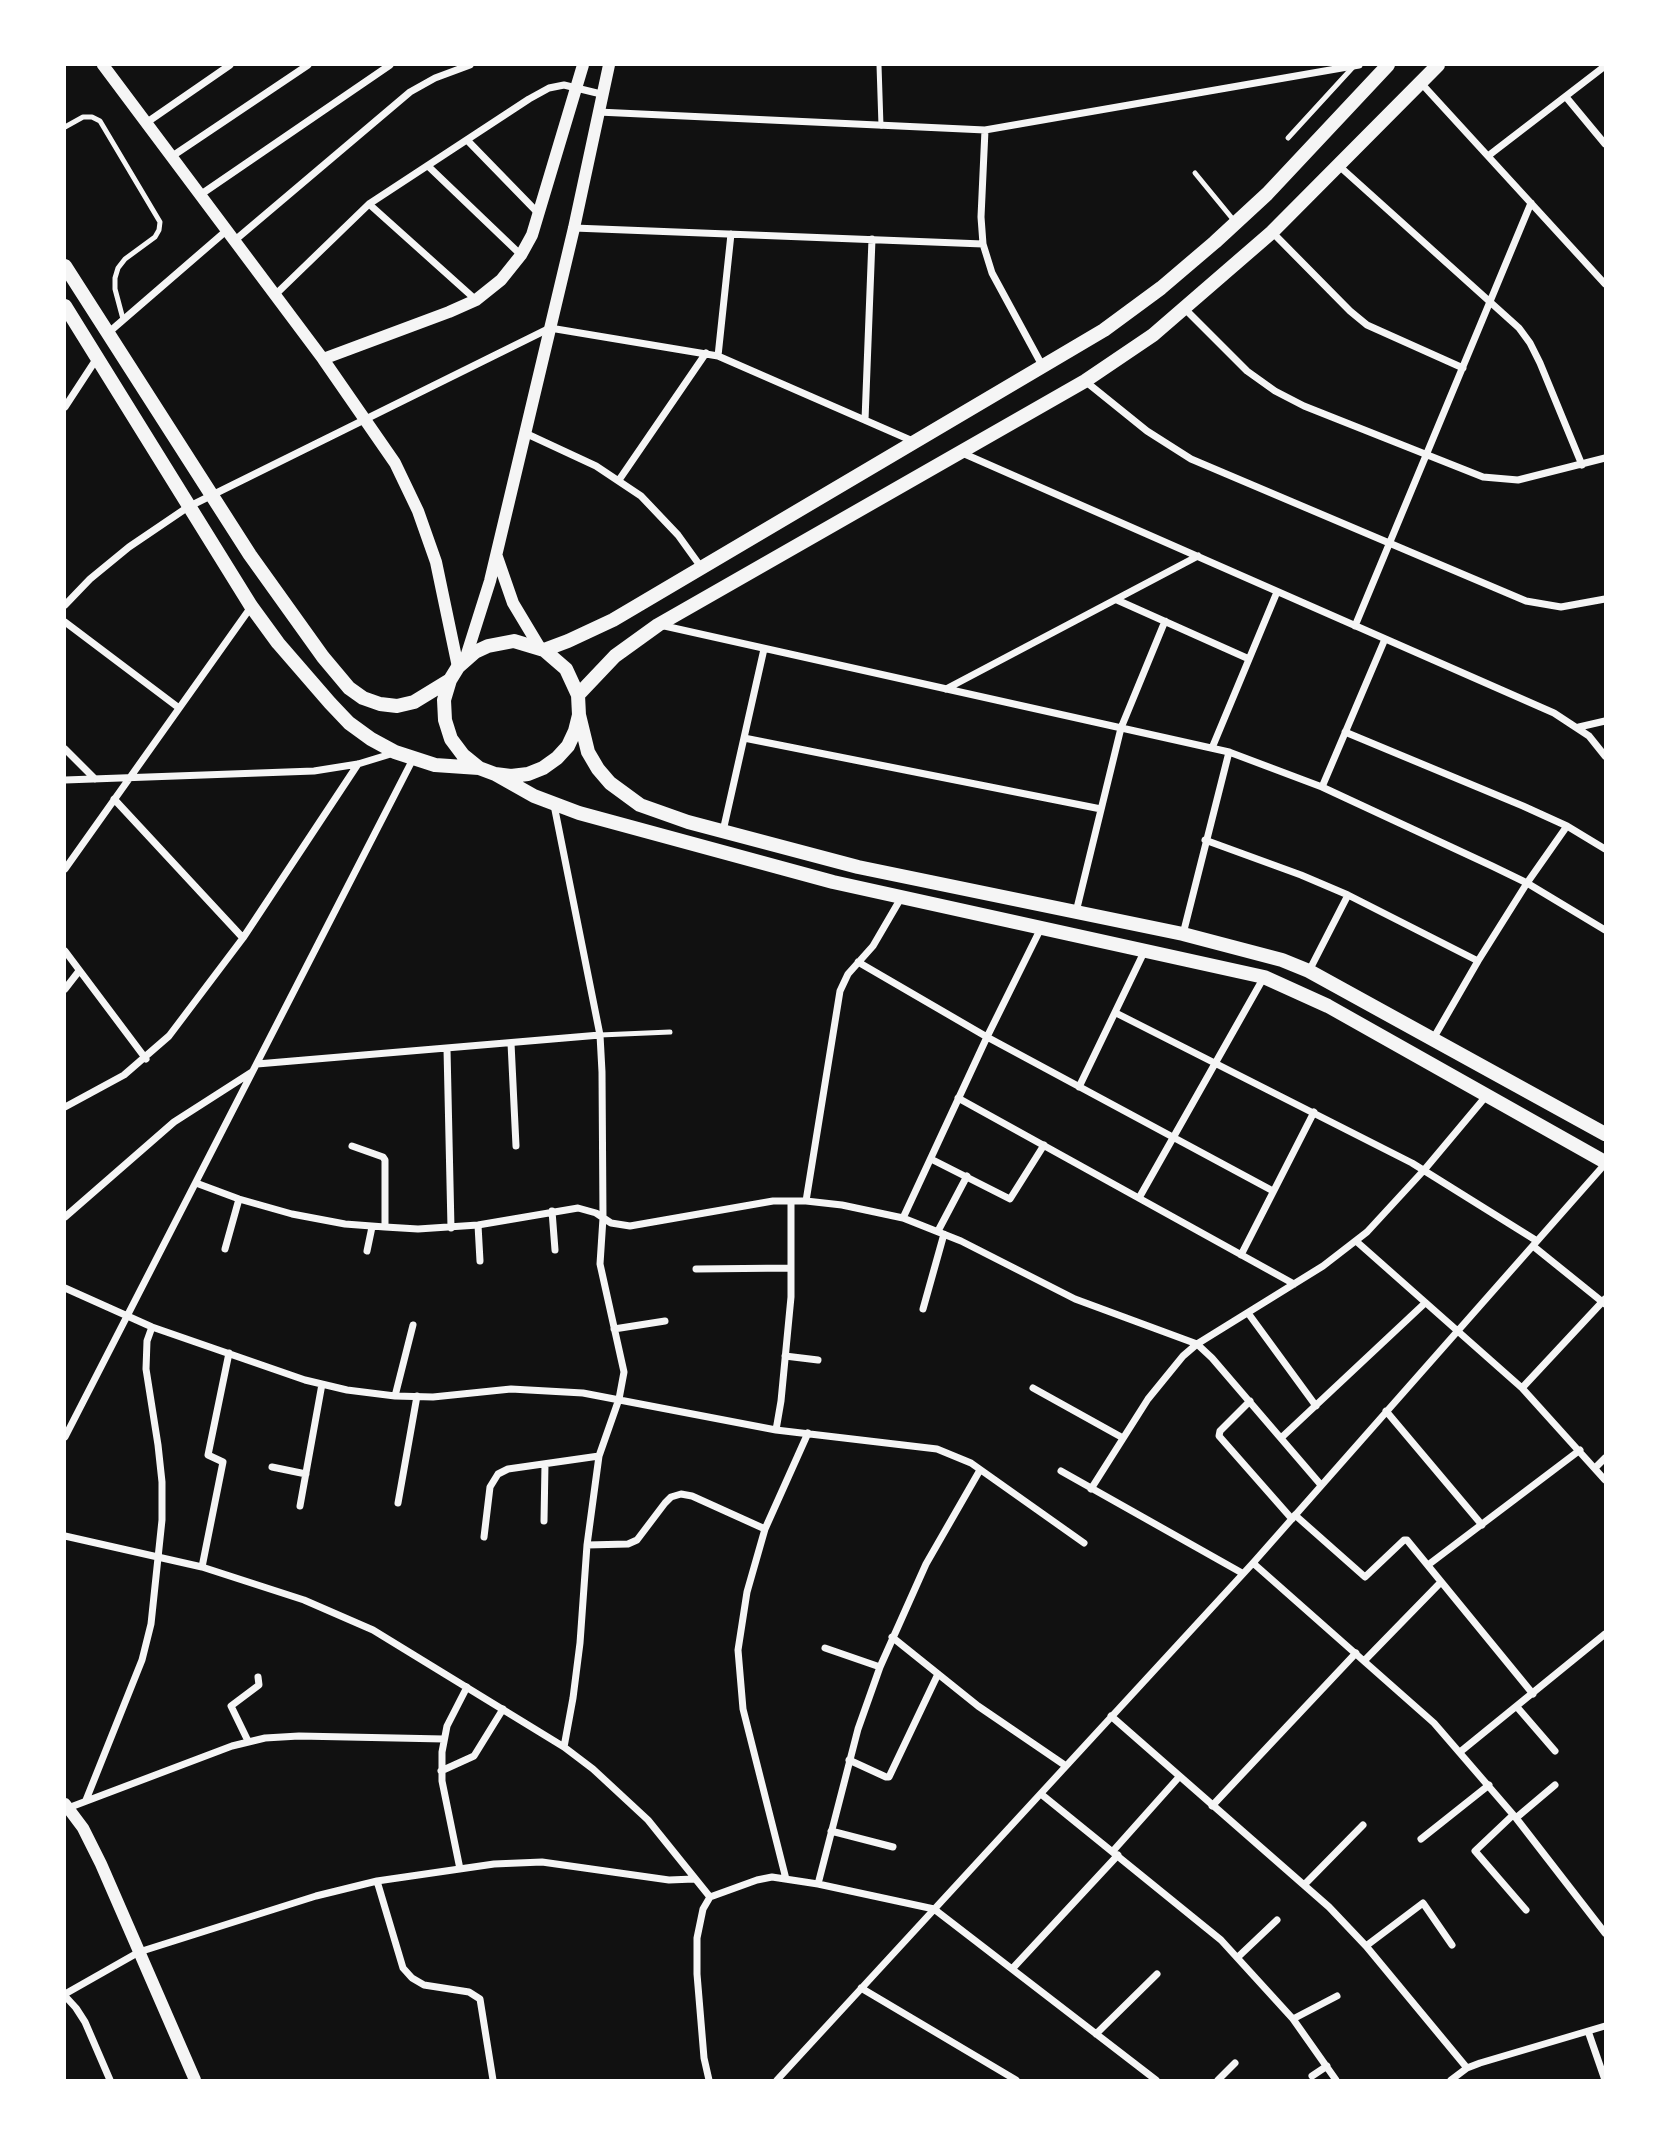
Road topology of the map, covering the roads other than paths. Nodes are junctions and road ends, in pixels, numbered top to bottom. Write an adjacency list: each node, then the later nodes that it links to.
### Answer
1 (103, 65): 19 (street)
2 (230, 65): 19 (street)
3 (308, 65): 27 (street)
4 (390, 65): 31 (street)
5 (470, 65): 39 (street)
6 (583, 65): 15 (street)
7 (609, 65): 16 (street)
8 (879, 65): 20 (lane)
9 (1359, 65): 12 (street)
10 (1388, 65): 35 (main road)
11 (1438, 65): 14 (main road)
12 (1354, 66): 22 (street); 23 (lane)
13 (1605, 66): 17 (street)
14 (1420, 82): 26 (street); 28 (main road)
15 (576, 87): 16 (street); 24 (street); 34 (street)
16 (601, 94): 18 (street)
17 (1566, 97): 25 (street); 26 (street)
18 (597, 112): 20 (street); 36 (street)
19 (146, 123): 27 (street)
20 (881, 126): 22 (street)
21 (65, 127): 50 (lane)
22 (985, 130): 41 (street)
23 (1288, 138)
24 (467, 140): 29 (street); 34 (street)
25 (1605, 144)
26 (1488, 156): 32 (street)
27 (171, 157): 31 (street)
28 (1337, 165): 37 (main road); 47 (street)
29 (428, 166): 33 (street); 42 (street)
30 (1195, 173): 35 (lane)
31 (200, 195): 39 (street)
32 (1531, 203): 44 (street); 47 (street)
33 (369, 204): 45 (street); 46 (street)
34 (540, 214): 42 (street)
35 (1236, 223): 57 (main road)
36 (574, 228): 38 (street); 51 (street)
37 (1272, 232): 49 (main road); 58 (street)
38 (731, 234): 40 (street); 54 (street)
39 (230, 236): 45 (street); 50 (street)
40 (872, 239): 41 (street); 62 (street)
41 (983, 244): 57 (street)
42 (522, 255): 46 (street)
43 (65, 266): 52 (main road)
44 (1605, 284)
45 (275, 295): 56 (street)
46 (476, 300): 56 (street)
47 (1489, 301): 58 (street); 68 (street)
48 (65, 306): 55 (main road)
49 (1185, 309): 59 (main road); 66 (street)
50 (123, 319): 52 (street)
51 (550, 328): 53 (street); 61 (street); 63 (street)
52 (108, 333): 70 (main road)
53 (706, 353): 54 (street); 69 (street)
54 (718, 356): 62 (street)
55 (97, 357): 60 (street); 71 (main road)
56 (323, 359): 61 (street)
57 (1044, 367): 64 (main road)
58 (1463, 368): 66 (street)
59 (1085, 381): 65 (main road); 72 (street)
60 (65, 407)
61 (365, 420): 70 (street); 89 (street)
62 (865, 420): 64 (street)
63 (525, 433): 69 (street); 73 (street)
64 (916, 443): 75 (main road)
65 (959, 452): 74 (street); 83 (main road)
66 (1426, 454): 68 (street); 72 (street)
67 (1605, 458): 68 (street)
68 (1582, 465)
69 (619, 480): 75 (street)
70 (212, 495): 71 (street); 90 (main road)
71 (188, 507): 79 (street); 80 (main road)
72 (1390, 542): 77 (street); 84 (street)
73 (496, 554): 86 (street); 89 (street)
74 (1198, 556): 76 (street); 78 (street)
75 (701, 567): 86 (main road)
76 (1278, 592): 84 (street); 88 (street)
77 (1605, 598)
78 (1117, 600): 81 (street); 91 (street)
79 (65, 605)
80 (251, 606): 93 (street); 102 (main road)
81 (1165, 621): 88 (street); 97 (street)
82 (65, 622): 93 (street)
83 (658, 625): 87 (street); 92 (main road)
84 (1355, 626): 85 (street)
85 (1385, 639): 96 (street); 98 (street)
86 (542, 649): 89 (main road); 92 (main road)
87 (764, 649): 91 (street); 99 (street)
88 (1249, 659): 100 (street)
89 (462, 664): 90 (main road)
90 (450, 680): 107 (main road)
91 (946, 689): 97 (street)
92 (578, 695): 94 (main road)
93 (180, 708): 109 (street)
94 (579, 715): 108 (main road); 117 (main road)
95 (1605, 720): 96 (street)
96 (1579, 727): 104 (street)
97 (1121, 728): 100 (street); 115 (street)
98 (1345, 732): 112 (street); 116 (street)
99 (744, 738): 115 (street); 117 (street)
100 (1212, 748): 103 (street)
101 (65, 749): 110 (street)
102 (396, 752): 105 (main road); 106 (street)
103 (1229, 752): 112 (street); 118 (street)
104 (1605, 756)
105 (414, 759): 107 (main road); 148 (street)
106 (358, 764): 109 (street); 130 (street)
107 (479, 768): 108 (main road)
108 (495, 774): 114 (main road)
109 (130, 778): 110 (street); 113 (street)
110 (95, 779): 111 (street)
111 (65, 780)
112 (1322, 787): 121 (street)
113 (114, 799): 120 (street); 130 (street)
114 (554, 804): 124 (main road); 141 (street)
115 (1101, 809): 125 (street)
116 (1567, 827): 119 (street); 121 (street)
117 (723, 831): 122 (main road)
118 (1205, 840): 123 (street); 129 (street)
119 (1605, 849)
120 (65, 869)
121 (1527, 883): 128 (street); 133 (street)
122 (984, 893): 125 (main road); 126 (main road)
123 (1348, 895): 133 (street); 136 (street)
124 (901, 898): 126 (main road); 134 (street)
125 (1076, 912): 129 (main road)
126 (978, 914): 127 (main road)
127 (1042, 926): 131 (main road); 142 (street)
128 (1605, 930)
129 (1183, 934): 136 (main road)
130 (243, 938): 146 (street)
131 (1145, 950): 137 (main road); 139 (street)
132 (65, 951): 135 (street)
133 (1478, 961): 143 (street)
134 (858, 962): 142 (street); 168 (street)
135 (79, 971): 138 (street); 146 (street)
136 (1309, 971): 143 (main road)
137 (1264, 977): 147 (street); 150 (main road)
138 (65, 989)
139 (1116, 1013): 147 (street); 149 (street)
140 (670, 1032): 141 (lane)
141 (600, 1035): 144 (street); 171 (street)
142 (986, 1037): 149 (street); 151 (street)
143 (1432, 1039): 154 (main road)
144 (512, 1043): 145 (street); 157 (street)
145 (447, 1049): 148 (street); 176 (street)
146 (146, 1059): 152 (street)
147 (1215, 1064): 153 (street); 155 (street)
148 (255, 1068): 163 (street); 170 (street)
149 (1079, 1087): 155 (street)
150 (1488, 1095): 160 (main road); 161 (street)
151 (958, 1098): 158 (street); 159 (street)
152 (67, 1103)
153 (1314, 1112): 161 (street); 164 (street)
154 (1605, 1134)
155 (1173, 1137): 164 (street); 165 (street)
156 (352, 1146): 175 (street)
157 (516, 1146)
158 (1044, 1146): 162 (street); 165 (street)
159 (931, 1158): 162 (street); 172 (street)
160 (1605, 1163): 179 (street)
161 (1425, 1170): 178 (street); 179 (street)
162 (967, 1176): 177 (street)
163 (196, 1182): 166 (street); 193 (street)
164 (1273, 1191): 183 (street)
165 (1139, 1198): 183 (street)
166 (239, 1199): 174 (street); 180 (street)
167 (791, 1201): 168 (street); 171 (street); 185 (street)
168 (806, 1201): 172 (street)
169 (552, 1211): 171 (street); 173 (street); 181 (street)
170 (65, 1217)
171 (603, 1218): 197 (street)
172 (903, 1219): 177 (street)
173 (478, 1225): 176 (street); 184 (street)
174 (372, 1227): 175 (street); 182 (street)
175 (385, 1227): 176 (street)
176 (451, 1228)
177 (941, 1232): 191 (street); 199 (street)
178 (1356, 1241): 187 (street); 190 (street)
179 (1535, 1244): 189 (street); 198 (street)
180 (225, 1249)
181 (555, 1250)
182 (368, 1251)
183 (1241, 1255): 187 (street)
184 (480, 1261)
185 (791, 1268): 186 (street); 201 (street)
186 (696, 1269)
187 (1294, 1284): 192 (street)
188 (65, 1288): 193 (street)
189 (1604, 1302): 205 (street)
190 (1425, 1303): 198 (street); 210 (street)
191 (923, 1309)
192 (1248, 1313): 199 (street); 210 (street)
193 (126, 1318): 196 (street); 212 (street)
194 (666, 1321): 197 (street)
195 (413, 1325): 206 (street)
196 (152, 1327): 200 (street); 240 (street)
197 (614, 1329): 208 (street)
198 (1458, 1331): 205 (street); 211 (street)
199 (1197, 1344): 209 (street); 216 (street)
200 (229, 1353): 203 (street); 243 (street)
201 (785, 1356): 202 (street); 213 (street)
202 (818, 1360)
203 (322, 1384): 206 (street); 226 (street)
204 (1033, 1388): 216 (street)
205 (1522, 1388): 218 (street)
206 (395, 1396): 207 (street)
207 (417, 1396): 208 (street); 230 (street)
208 (619, 1399): 213 (street); 219 (street)
209 (1250, 1401): 217 (street); 232 (street)
210 (1315, 1406): 217 (street)
211 (1386, 1411): 228 (street); 234 (street)
212 (68, 1421): 215 (street)
213 (776, 1430): 214 (street)
214 (808, 1433): 224 (street); 235 (street)
215 (65, 1437)
216 (1122, 1438): 229 (street)
217 (1281, 1438): 228 (street)
218 (1580, 1450): 223 (street); 234 (street)
219 (599, 1456): 221 (street); 239 (street)
220 (1605, 1458): 223 (street)
221 (545, 1464): 233 (street); 237 (street)
222 (272, 1467): 226 (street)
223 (1595, 1468): 227 (street)
224 (980, 1470): 238 (street); 247 (street)
225 (1061, 1471): 229 (street)
226 (306, 1474): 231 (street)
227 (1605, 1480)
228 (1321, 1485): 232 (street)
229 (1091, 1489): 244 (street)
230 (398, 1503)
231 (300, 1506)
232 (1294, 1517): 241 (street); 242 (street)
233 (544, 1521)
234 (1482, 1524): 242 (street)
235 (765, 1529): 239 (street); 282 (street)
236 (65, 1536): 240 (street)
237 (484, 1537)
238 (1084, 1543)
239 (587, 1545): 261 (street)
240 (159, 1557): 243 (street); 271 (street)
241 (1253, 1563): 244 (street); 249 (street)
242 (1428, 1565): 245 (street)
243 (202, 1567): 254 (street)
244 (1242, 1573): 258 (street)
245 (1441, 1582): 250 (street); 255 (street)
246 (1605, 1634): 255 (street)
247 (892, 1637): 251 (street); 252 (street)
248 (825, 1648): 251 (street)
249 (1356, 1653): 250 (street); 272 (street)
250 (1364, 1661): 263 (street)
251 (880, 1667): 264 (street)
252 (937, 1674): 264 (street); 265 (street)
253 (258, 1677): 260 (street)
254 (467, 1687): 257 (street); 259 (street)
255 (1533, 1695): 256 (street)
256 (1517, 1707): 262 (street); 263 (street)
257 (503, 1709): 261 (street); 266 (street)
258 (1111, 1716): 265 (street); 267 (street)
259 (444, 1739): 260 (street); 266 (street)
260 (248, 1741): 271 (street)
261 (564, 1746): 281 (street)
262 (1555, 1751)
263 (1460, 1752): 268 (street)
264 (849, 1760): 276 (street)
265 (1066, 1766): 270 (street)
266 (441, 1770): 280 (street)
267 (1179, 1777): 272 (street); 279 (street)
268 (1489, 1785): 274 (street); 277 (street)
269 (1555, 1785): 274 (street)
270 (1041, 1794): 279 (street); 287 (street)
271 (86, 1800): 273 (street)
272 (1212, 1805): 285 (street)
273 (66, 1806): 293 (street)
274 (1514, 1816): 288 (street); 290 (street)
275 (1363, 1825): 285 (street)
276 (831, 1831): 278 (street); 284 (street)
277 (1421, 1839)
278 (893, 1847)
279 (1115, 1853): 294 (street); 295 (street)
280 (460, 1869): 281 (street); 283 (street)
281 (694, 1878): 286 (street)
282 (786, 1879): 284 (street); 286 (street)
283 (377, 1881): 293 (street); 310 (street)
284 (818, 1884): 287 (street)
285 (1306, 1884): 292 (street)
286 (710, 1897): 311 (street)
287 (934, 1909): 295 (street); 297 (street)
288 (1526, 1910)
289 (1277, 1920): 294 (street)
290 (1605, 1933)
291 (1451, 1945): 292 (street)
292 (1366, 1946): 306 (street)
293 (139, 1952): 298 (street); 309 (street)
294 (1238, 1957): 300 (street)
295 (1013, 1969): 303 (street)
296 (1157, 1975): 303 (street)
297 (861, 1988): 312 (street); 313 (street)
298 (65, 1995): 308 (street)
299 (1337, 1996): 300 (street)
300 (1293, 2019): 305 (street)
301 (1605, 2026): 302 (street)
302 (1588, 2031): 306 (street); 318 (street)
303 (1096, 2034): 314 (street)
304 (1235, 2063): 315 (street)
305 (1327, 2066): 307 (street); 316 (street)
306 (1467, 2068): 317 (street)
307 (1312, 2076)
308 (110, 2080)
309 (195, 2080)
310 (494, 2080)
311 (709, 2080)
312 (777, 2080)
313 (1016, 2080)
314 (1156, 2080)
315 (1218, 2080)
316 (1336, 2080)
317 (1451, 2080)
318 (1605, 2080)

